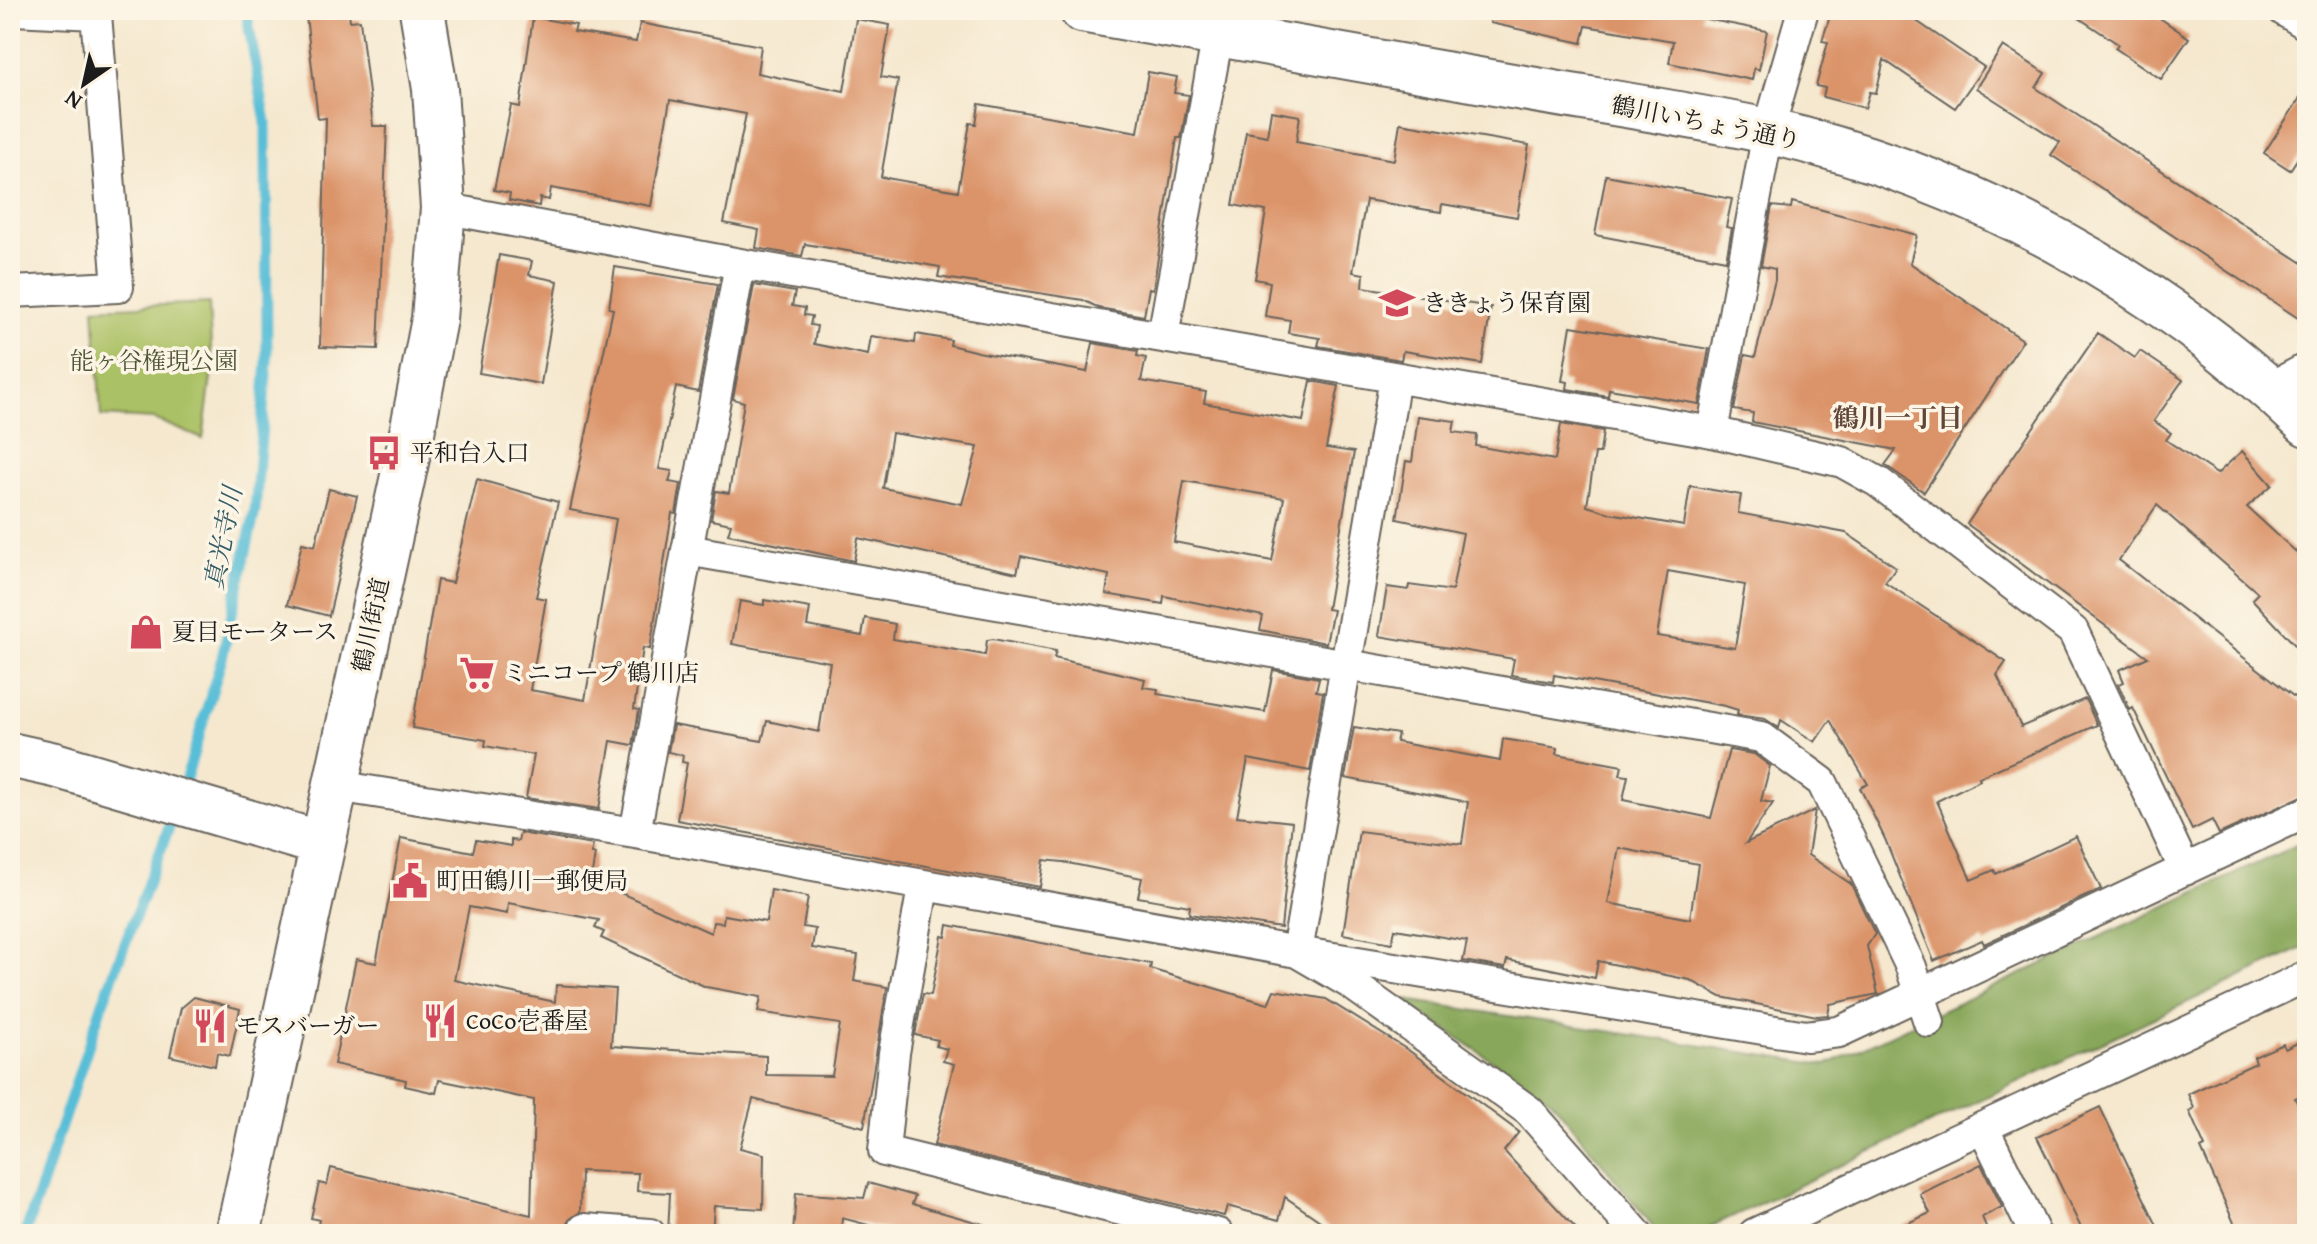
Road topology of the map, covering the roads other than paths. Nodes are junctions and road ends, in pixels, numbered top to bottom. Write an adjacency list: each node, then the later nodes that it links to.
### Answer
1 (13, 10): 11 (street)
2 (422, 10): 9 (street, 鶴川街道)
3 (1082, 10): 6 (street, 鶴川いちょう通り)
4 (1803, 10): 8 (street)
5 (2283, 10): 7 (street)
6 (1223, 22): 8 (street, 鶴川いちょう通り); 12 (street)
7 (2307, 25)
8 (1768, 132): 14 (street, 鶴川いちょう通り); 16 (street)
9 (443, 208): 10 (street); 20 (street, 鶴川街道)
10 (740, 264): 12 (street); 17 (street)
11 (10, 292)
12 (1163, 336): 13 (street)
13 (1395, 378): 16 (street); 18 (street)
14 (2288, 378): 15 (street, 鶴川いちょう通り)
15 (2307, 424)
16 (1712, 432): 24 (street)
17 (687, 550): 18 (street); 22 (street)
18 (1344, 666): 26 (street); 28 (street)
19 (10, 755): 23 (street)
20 (336, 786): 22 (street); 23 (street, 鶴川街道)
21 (2307, 812): 24 (street)
22 (635, 833): 25 (street)
23 (322, 844): 31 (street, 鶴川街道)
24 (2185, 870): 28 (street)
25 (923, 887): 26 (street); 33 (street)
26 (1297, 952): 28 (street); 34 (street)
27 (2304, 985): 29 (street)
28 (1925, 1008)
29 (1983, 1127): 35 (street); 36 (street)
30 (584, 1229): 32 (street)
31 (238, 1234)
32 (650, 1234)
33 (1218, 1234)
34 (1637, 1234)
35 (1754, 1234)
36 (2035, 1234)

